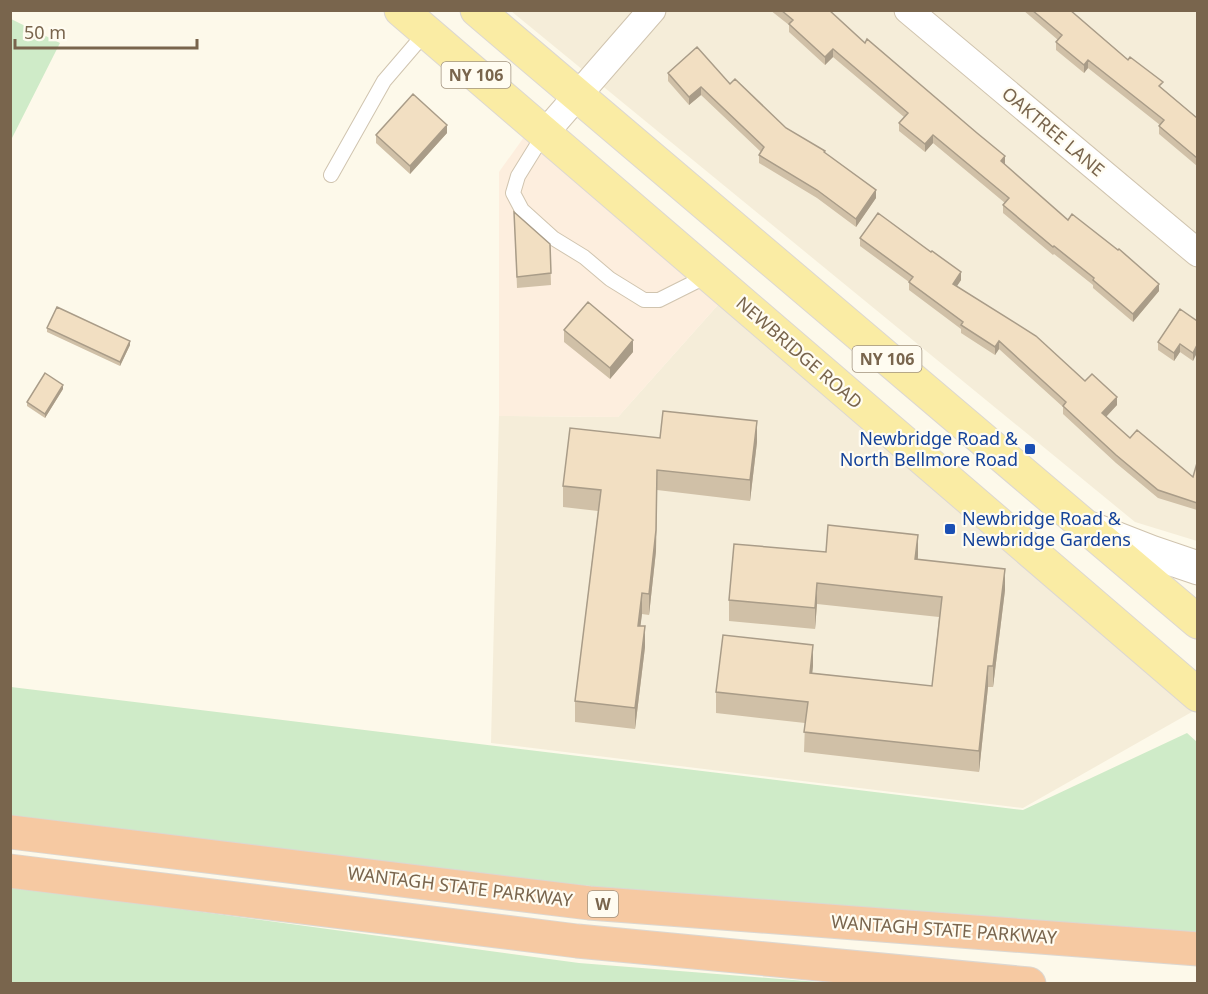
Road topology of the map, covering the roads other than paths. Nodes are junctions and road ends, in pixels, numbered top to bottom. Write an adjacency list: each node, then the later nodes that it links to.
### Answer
1 (401, 10): 5 (main road, NEWBRIDGE ROAD / NY 106)
2 (477, 10): 6 (main road, NY 106)
3 (652, 10): 6 (street)
4 (908, 10): 9 (street, OAKTREE LANE)
5 (426, 32): 7 (main road, NEWBRIDGE ROAD / NY 106); 8 (lane)
6 (578, 96): 7 (street); 11 (main road, NY 106)
7 (544, 134): 10 (main road, NEWBRIDGE ROAD / NY 106); 10 (lane)
8 (331, 175)
9 (1197, 253)
10 (709, 275): 14 (main road, NEWBRIDGE ROAD / NY 106)
11 (1084, 526): 12 (street); 13 (main road, NY 106)
12 (1197, 568)
13 (1197, 622)
14 (1197, 695)
15 (10, 832): 17 (highway, WANTAGH STATE PARKWAY / W)
16 (10, 871): 18 (highway, W)
17 (1197, 949)
18 (1029, 984)

